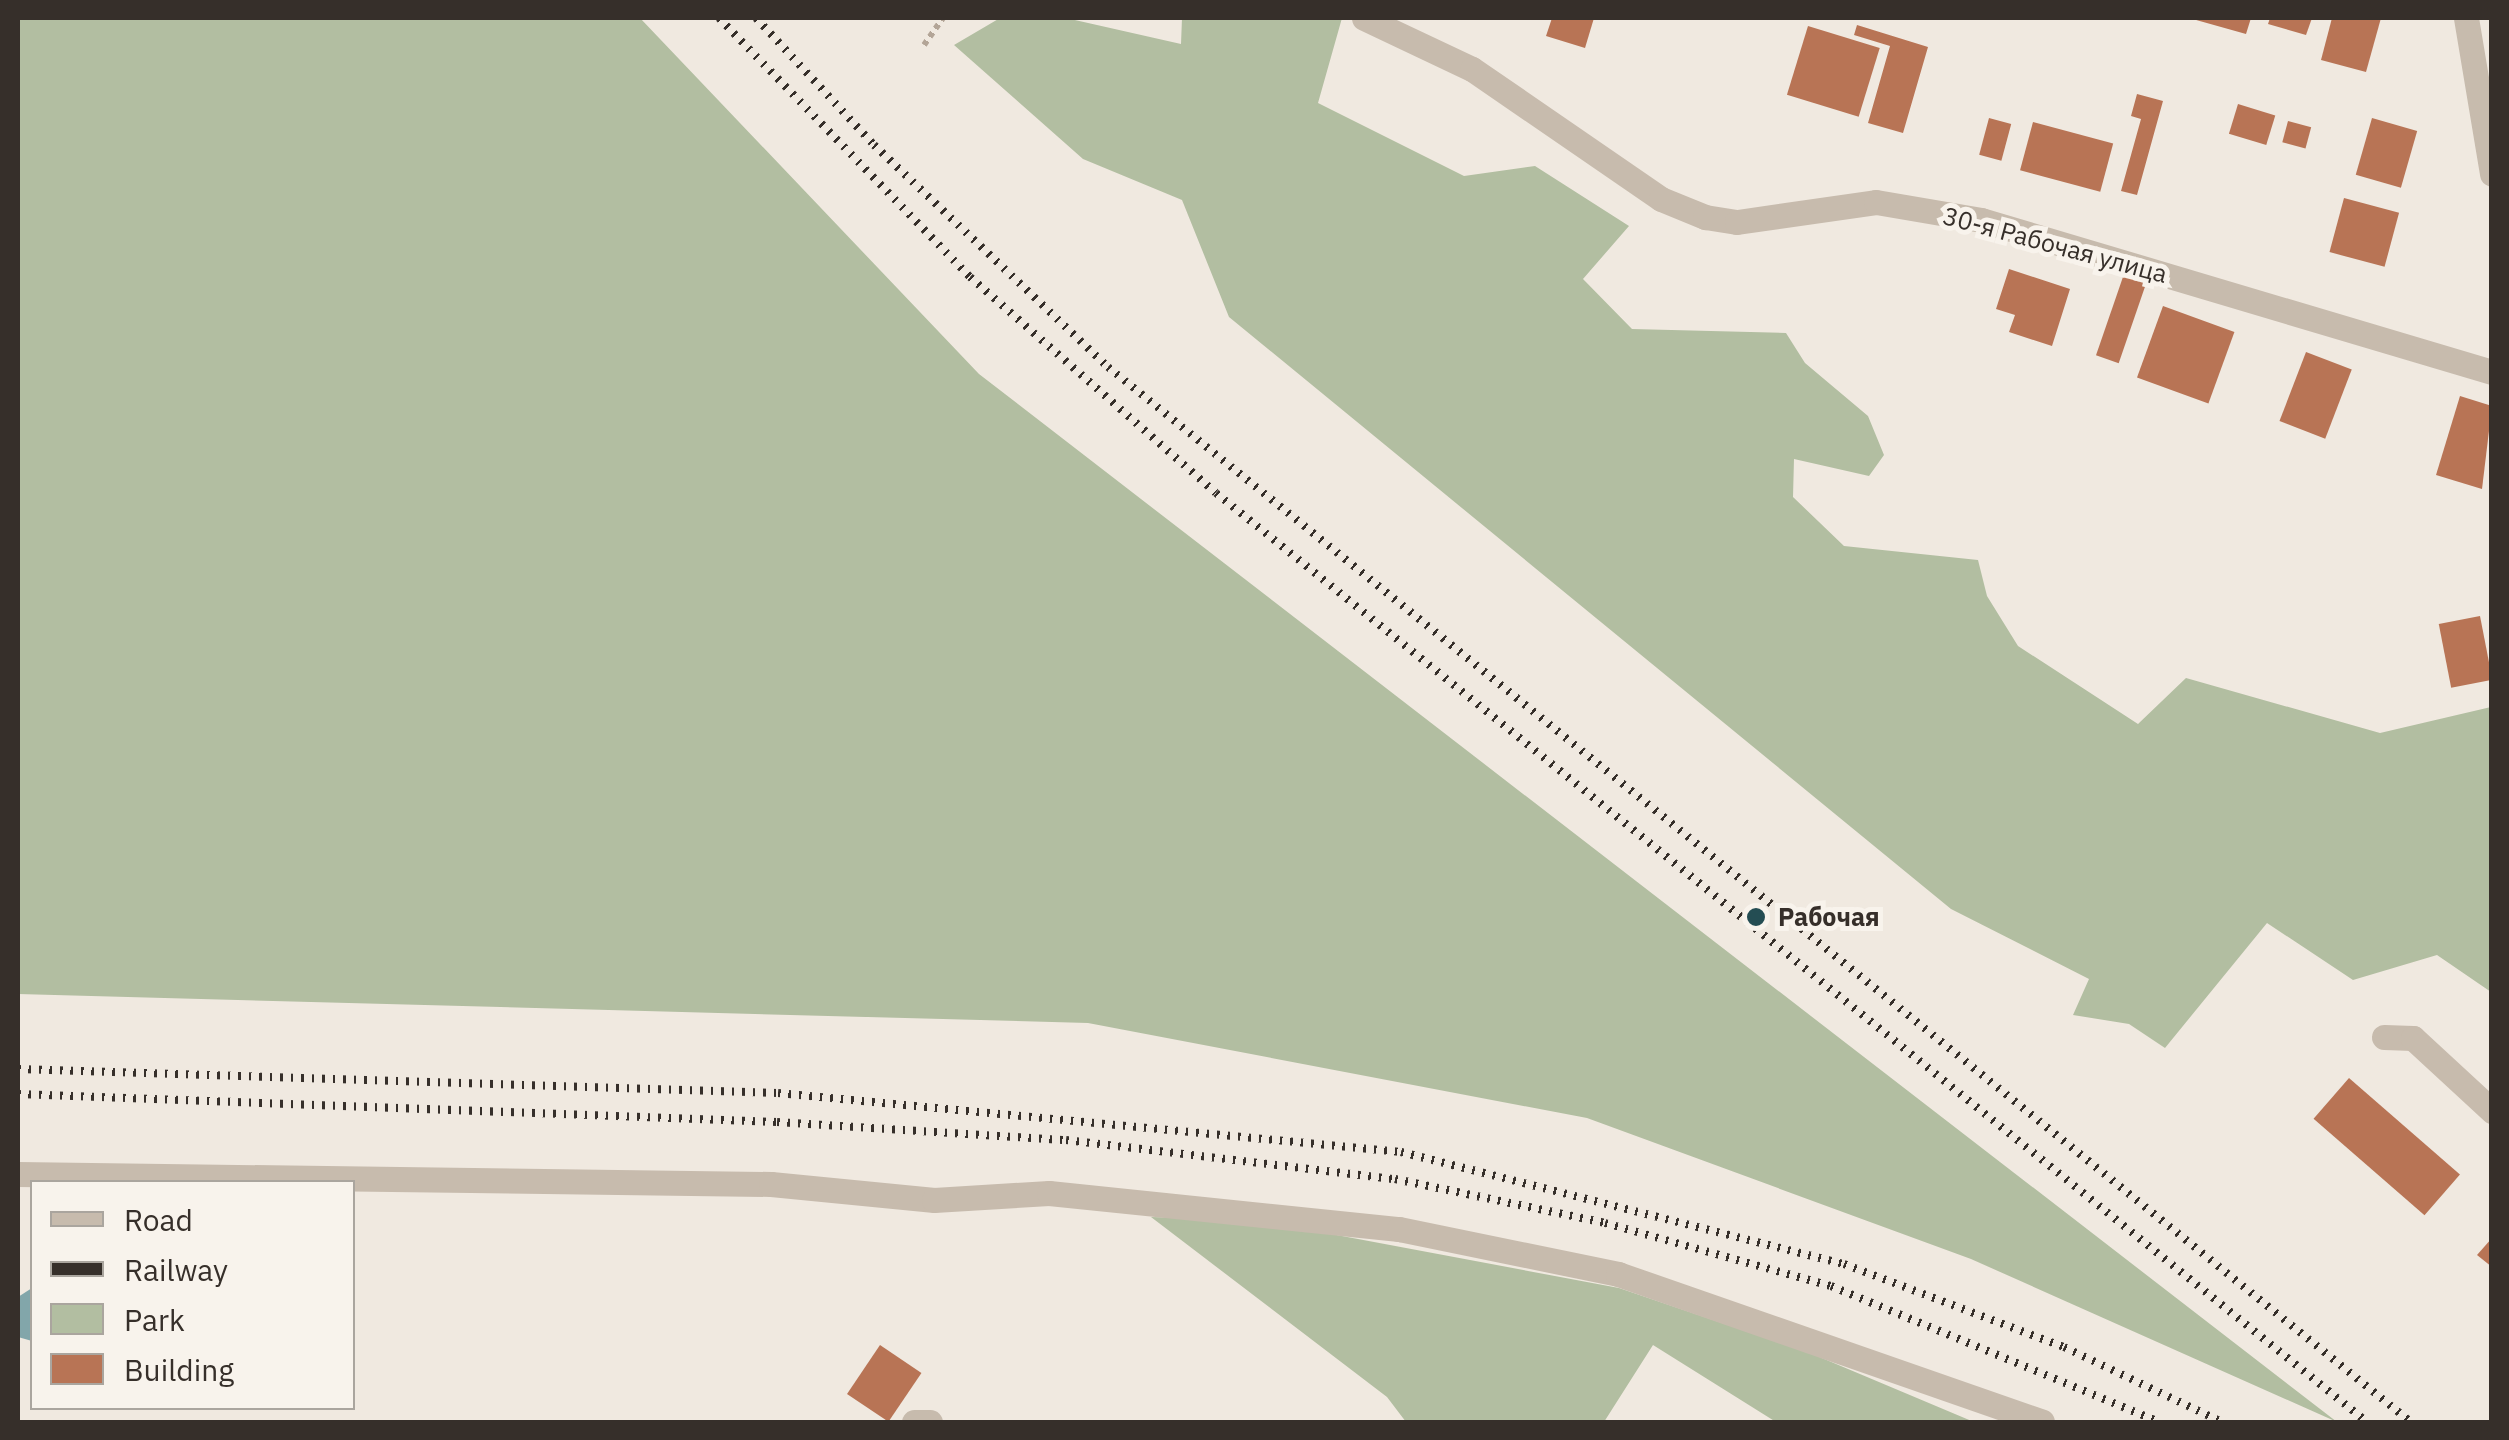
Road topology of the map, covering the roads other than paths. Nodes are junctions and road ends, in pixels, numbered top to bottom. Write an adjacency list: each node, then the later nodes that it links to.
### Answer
1 (1364, 18): 4 (street, 30-я Рабочая улица)
2 (2466, 18): 3 (street)
3 (2492, 174)
4 (2492, 372)
5 (2384, 1038): 6 (street)
6 (2492, 1111)
7 (18, 1174): 8 (street)
8 (2042, 1422)

